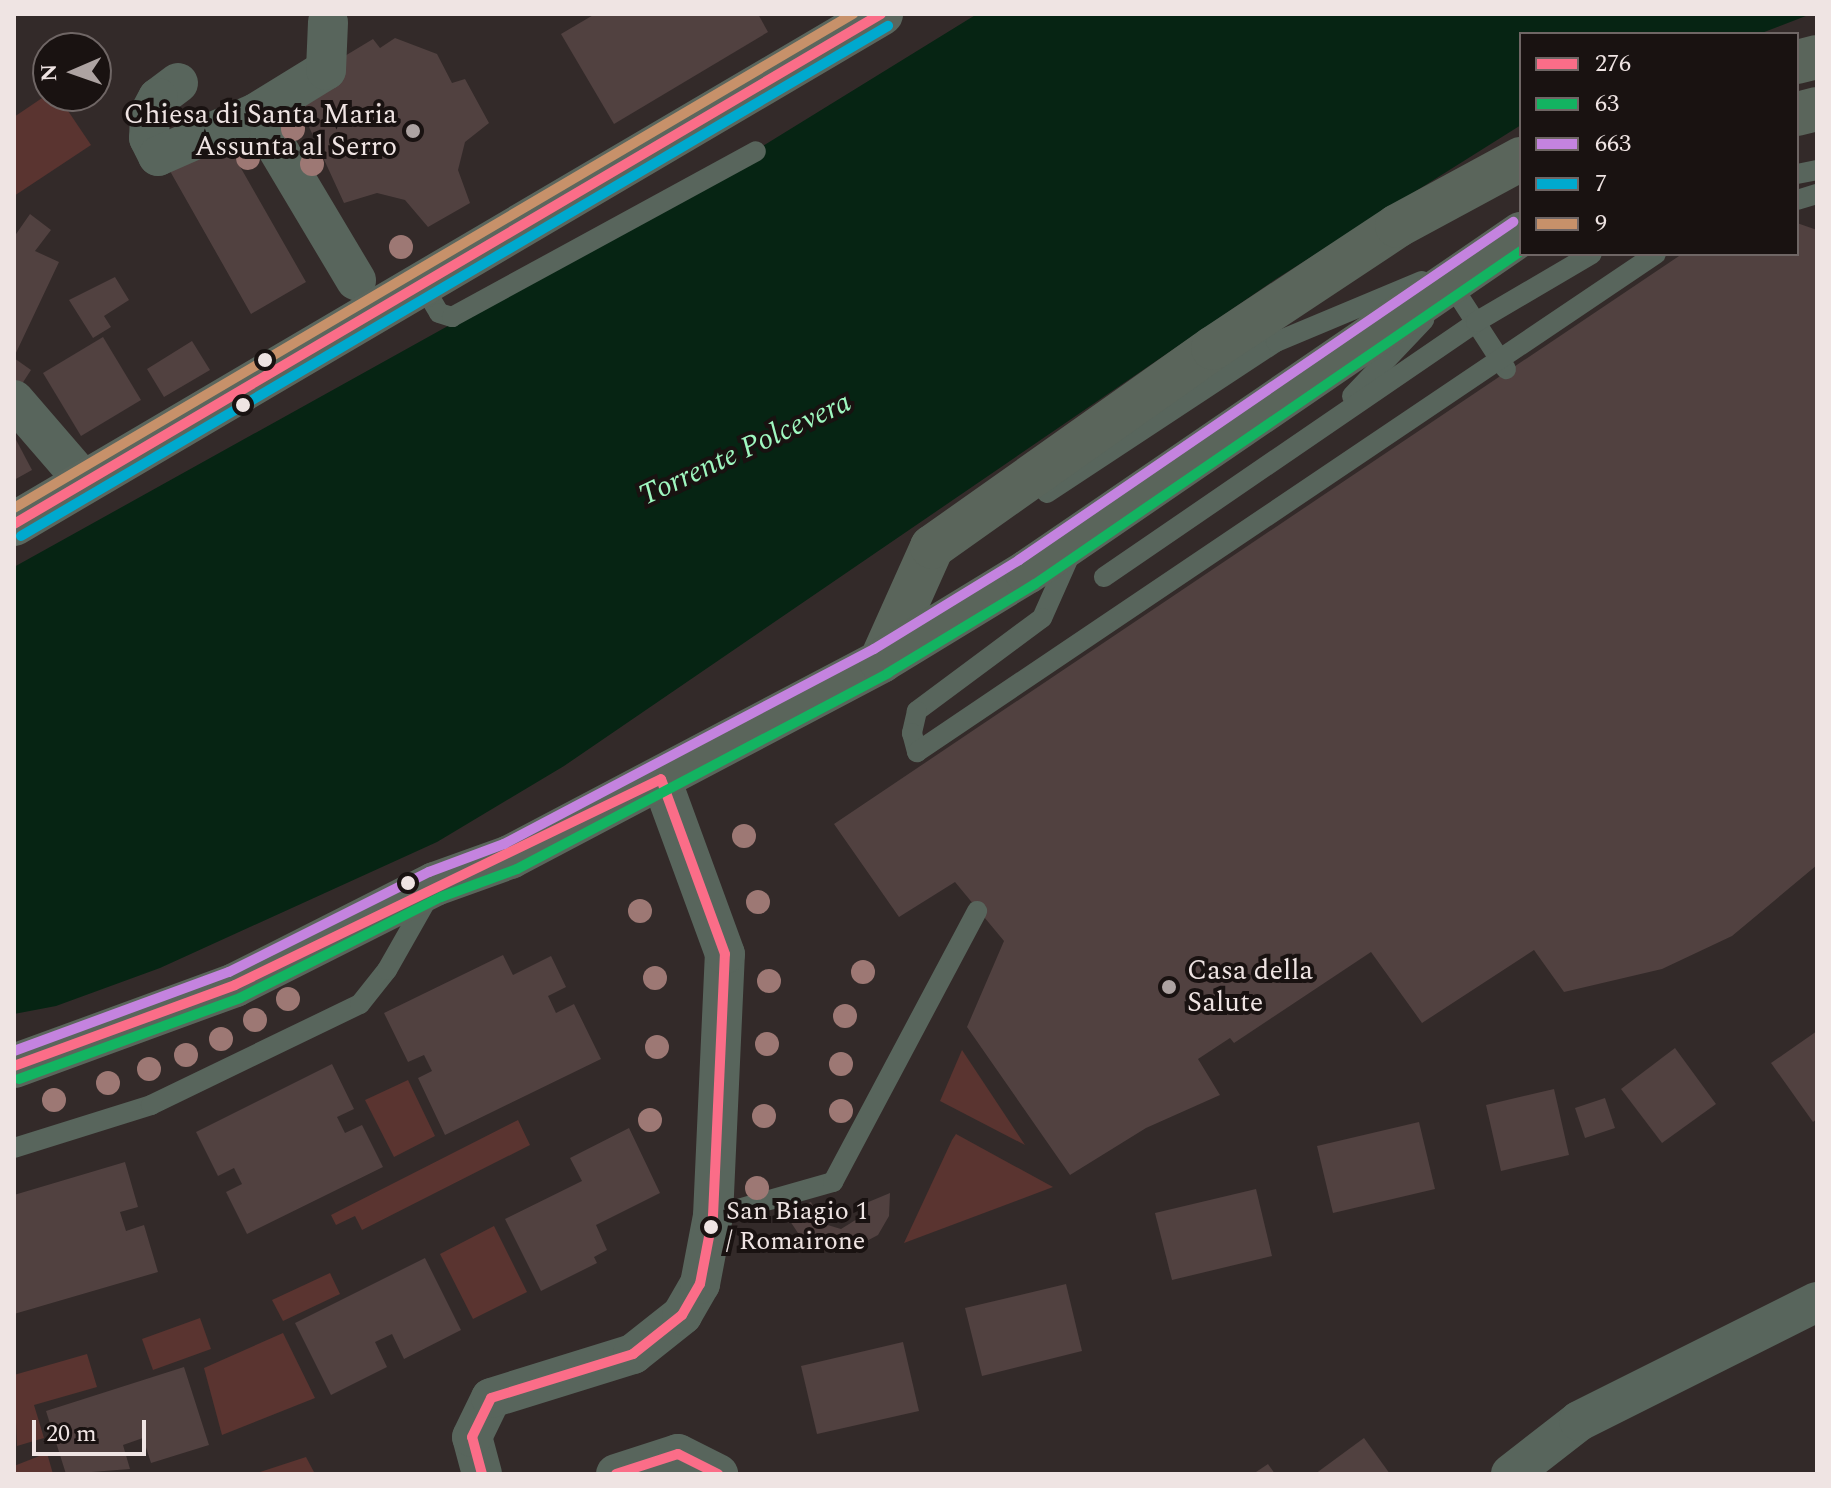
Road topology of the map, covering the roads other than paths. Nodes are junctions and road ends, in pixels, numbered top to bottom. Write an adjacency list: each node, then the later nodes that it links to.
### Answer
1 (881, 14): 11 (main road)
2 (328, 22): 4 (street)
3 (178, 83): 4 (street)
4 (262, 122): 12 (street)
5 (756, 151): 11 (lane)
6 (1519, 160): 22 (main road)
7 (1507, 243): 10 (main road); 18 (lane)
8 (1589, 256): 13 (lane)
9 (1653, 256): 14 (lane)
10 (1452, 285): 13 (lane); 16 (lane); 20 (main road)
11 (423, 286): 12 (main road)
12 (365, 297): 17 (main road)
13 (1476, 322): 14 (lane); 16 (lane)
14 (1503, 363): 20 (lane)
15 (14, 400): 17 (street)
16 (1327, 422): 21 (lane)
17 (84, 481): 19 (main road)
18 (1047, 493)
19 (14, 524)
20 (1077, 539): 22 (main road)
21 (1104, 577)
22 (881, 661): 23 (main road)
23 (661, 779): 24 (main road); 28 (street)
24 (435, 884): 26 (main road); 27 (lane)
25 (977, 911): 28 (lane)
26 (14, 1066)
27 (14, 1148)
28 (713, 1216): 30 (street)
29 (1817, 1302): 33 (street)
30 (482, 1474)
31 (616, 1474): 32 (street)
32 (718, 1474)
33 (1511, 1474)

